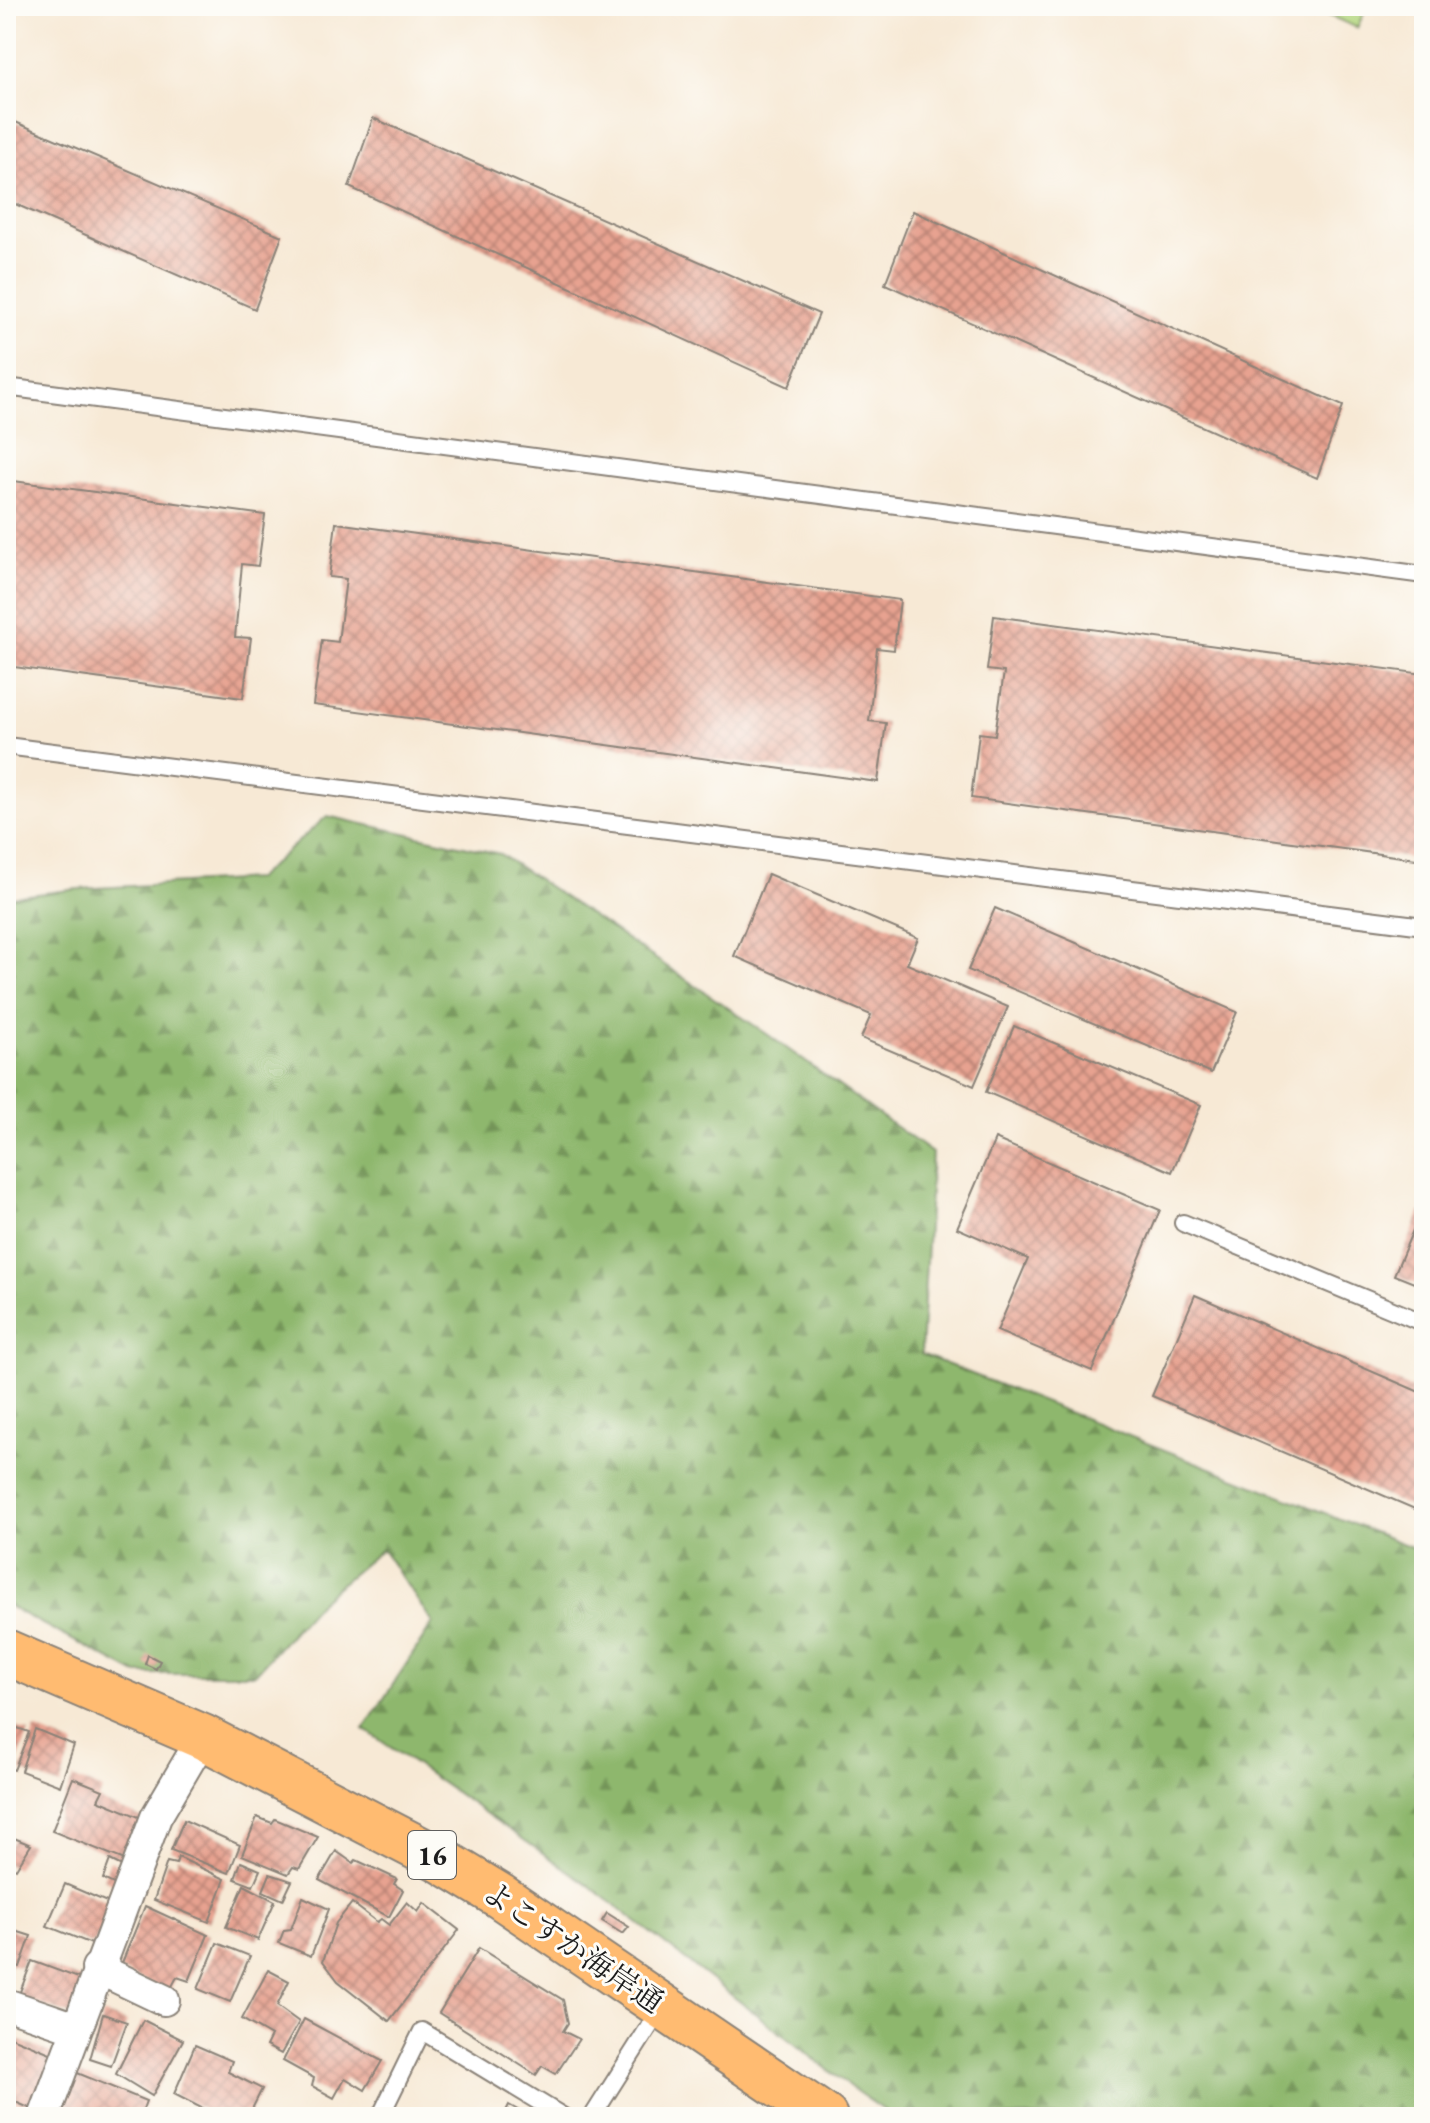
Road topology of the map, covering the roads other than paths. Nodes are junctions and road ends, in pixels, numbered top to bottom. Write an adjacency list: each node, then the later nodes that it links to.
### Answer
1 (6, 387): 2 (lane)
2 (1424, 575)
3 (6, 746): 4 (lane)
4 (1424, 926)
5 (1183, 1223): 6 (lane)
6 (1424, 1323)
7 (6, 1652): 8 (highway, よこすか海岸通 / 16)
8 (203, 1737): 9 (street); 12 (highway, よこすか海岸通 / 16)
9 (97, 1968): 10 (street); 13 (street)
10 (164, 2000)
11 (6, 2004): 13 (street)
12 (662, 2006): 17 (lane); 18 (highway, よこすか海岸通 / 16)
13 (76, 2028): 14 (street)
14 (44, 2117)
15 (380, 2117): 16 (lane)
16 (564, 2117)
17 (592, 2117)
18 (825, 2117)

